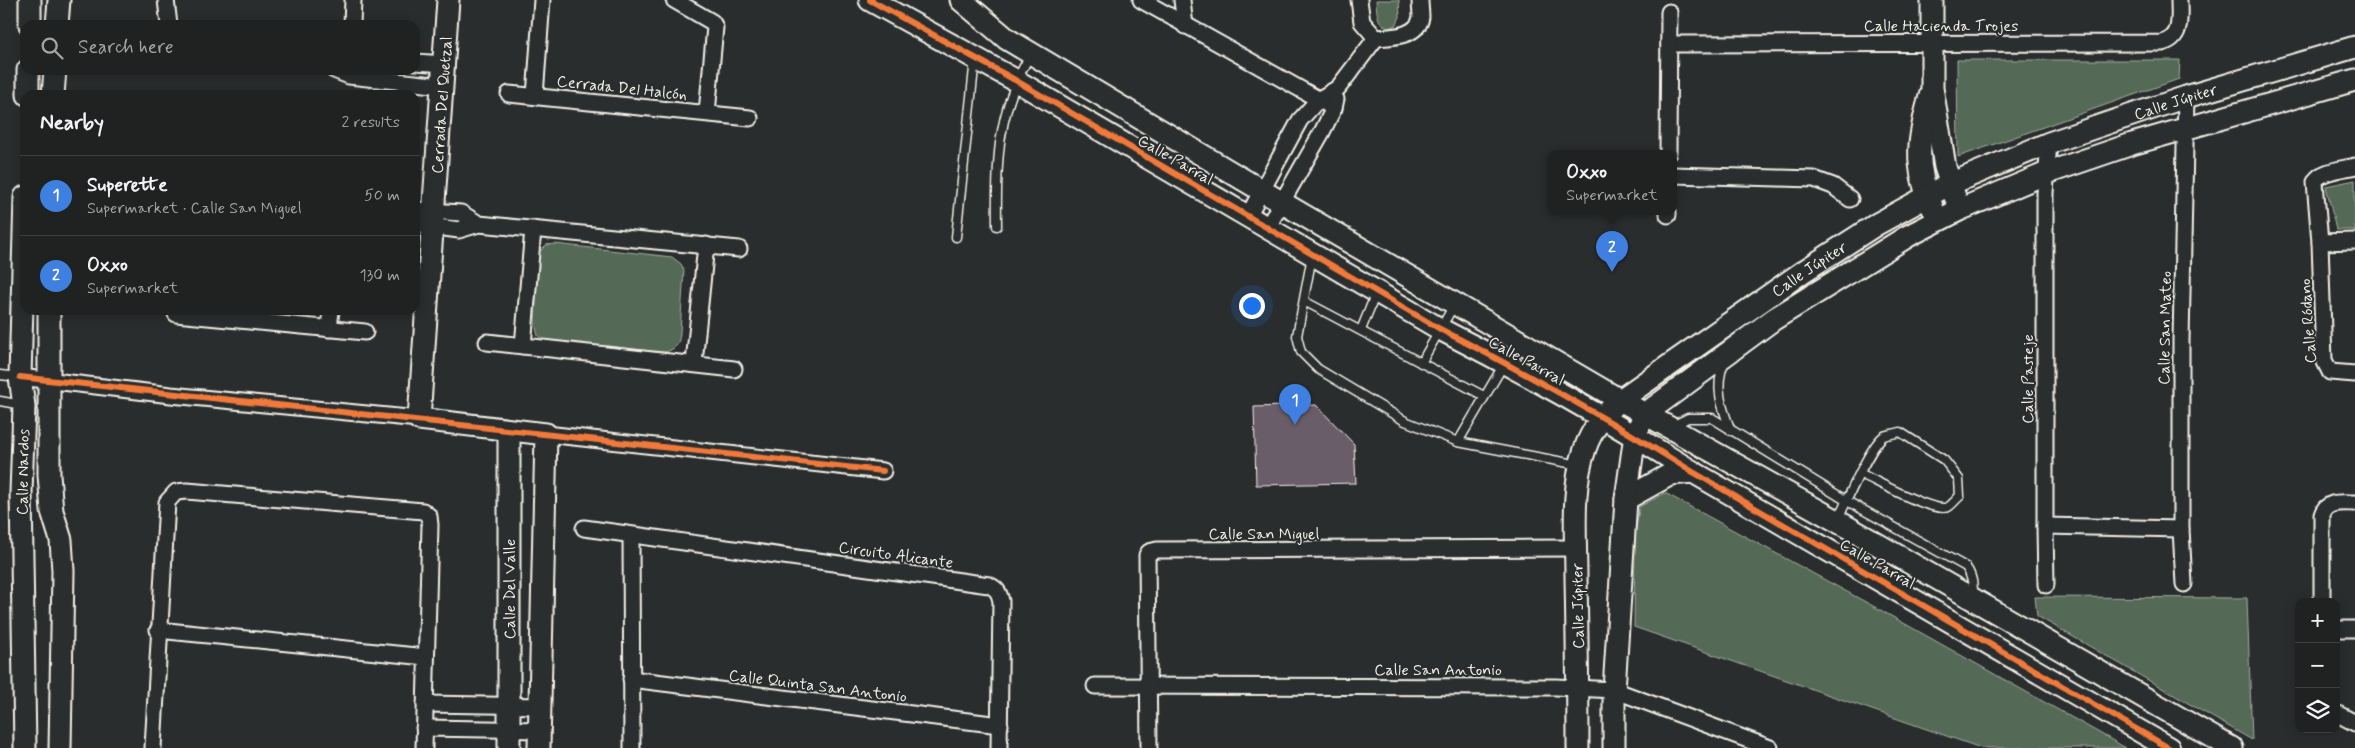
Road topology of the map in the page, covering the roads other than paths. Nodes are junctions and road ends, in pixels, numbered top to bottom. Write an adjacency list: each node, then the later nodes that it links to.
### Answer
1 (30, 0): 17 (street)
2 (59, 0): 18 (street)
3 (166, 0): 19 (street)
4 (353, 0): 20 (street)
5 (448, 0): 29 (street, Cerrada Del Quetzal)
6 (542, 0): 41 (street, Cerrada Del Halcón)
7 (674, 0): 45 (street, Cerrada Del Halcón)
8 (870, 0): 27 (street, Calle Parral)
9 (961, 0): 26 (street, Calle Parral)
10 (1141, 0): 21 (street)
11 (1182, 0): 21 (street)
12 (1359, 0): 22 (street)
13 (1420, 0): 22 (street)
14 (1932, 0): 23 (street)
15 (2179, 0): 23 (street, Calle Hacienda Trojes)
16 (1669, 12): 24 (street)
17 (30, 20)
18 (57, 20)
19 (168, 20)
20 (352, 20)
21 (1185, 26): 43 (street)
22 (1376, 38): 36 (street)
23 (1932, 42): 24 (street, Calle Hacienda Trojes); 37 (street)
24 (1668, 44): 49 (street)
25 (2355, 47): 42 (street, Calle Júpiter)
26 (1031, 53): 33 (lane); 54 (street, Calle Parral)
27 (975, 57): 33 (street, Calle Parral); 65 (lane)
28 (420, 62): 29 (street)
29 (445, 64): 35 (street, Cerrada Del Quetzal)
30 (28, 75): 38 (street)
31 (55, 75): 39 (street)
32 (363, 75): 35 (street)
33 (1015, 80): 59 (street, Calle Parral); 62 (lane)
34 (2355, 80): 47 (street, Calle Júpiter)
35 (443, 86): 60 (street, Cerrada Del Quetzal)
36 (1338, 88): 43 (street); 44 (street)
37 (1932, 88): 53 (street); 55 (street)
38 (28, 90)
39 (53, 90)
40 (510, 94): 41 (street, Cerrada Del Halcón)
41 (535, 96): 45 (street, Cerrada Del Halcón)
42 (2186, 97): 47 (street, Calle San Mateo); 48 (street, Calle Júpiter)
43 (1318, 100): 44 (street); 54 (street)
44 (1334, 108): 57 (street)
45 (707, 114): 46 (street, Cerrada Del Halcón)
46 (750, 118)
47 (2185, 128): 51 (street, Calle Júpiter); 115 (street, Calle San Mateo)
48 (2050, 143): 51 (street, Calle Pasteje); 53 (street, Calle Júpiter)
49 (1668, 150)
50 (2355, 166): 67 (street, Calle Ródano)
51 (2047, 173): 58 (street, Calle Júpiter); 113 (street, Calle Pasteje)
52 (1677, 175): 56 (street)
53 (1950, 184): 55 (street, Calle Júpiter); 58 (street)
54 (1263, 190): 57 (street, Calle Parral); 59 (street)
55 (1927, 196): 61 (street); 93 (street, Calle Júpiter)
56 (1850, 199)
57 (1281, 202): 63 (street); 74 (street, Calle Parral)
58 (1959, 210): 61 (street, Calle Júpiter)
59 (1248, 216): 63 (street, Calle Parral)
60 (424, 218): 64 (street); 98 (street, Cerrada Del Quetzal)
61 (1938, 220): 84 (street, Calle Júpiter)
62 (997, 226)
63 (1267, 228): 70 (street, Calle Parral)
64 (533, 230): 68 (street); 83 (street)
65 (956, 237)
66 (2355, 241): 67 (street)
67 (2320, 242): 89 (street, Calle Ródano)
68 (706, 245): 69 (street); 86 (street)
69 (739, 249)
70 (1312, 255): 72 (street, Calle Parral); 73 (lane)
71 (20, 257): 90 (street, Calle Nardos)
72 (1376, 291): 79 (street, Calle Parral); 80 (lane)
73 (1304, 301): 80 (lane); 104 (lane)
74 (1455, 303): 79 (lane); 93 (street, Calle Parral)
75 (49, 315): 91 (street, Calle Nardos)
76 (215, 315): 78 (street)
77 (330, 315): 78 (street)
78 (329, 329): 81 (street)
79 (1440, 329): 85 (street, Calle Parral); 87 (lane)
80 (1361, 330): 87 (lane)
81 (365, 332)
82 (487, 342): 83 (street)
83 (523, 346): 86 (street)
84 (1729, 351): 96 (street, Calle Júpiter); 101 (lane)
85 (1505, 362): 92 (lane); 97 (street, Calle Parral)
86 (694, 363): 88 (street)
87 (1421, 363): 92 (lane)
88 (734, 369)
89 (2355, 374)
90 (10, 376): 91 (street); 95 (street, Calle Nardos)
91 (49, 380): 98 (street); 141 (street, Calle Nardos)
92 (1484, 396): 104 (lane)
93 (1620, 400): 96 (street, Calle Parral); 97 (street, Calle Júpiter)
94 (0, 401): 95 (lane)
95 (24, 406): 140 (street, Calle Nardos)
96 (1646, 414): 99 (street, Calle Parral); 103 (street, Calle Júpiter)
97 (1601, 418): 103 (street, Calle Parral); 105 (street, Calle Júpiter)
98 (418, 419): 100 (street)
99 (1671, 427): 101 (lane); 112 (street, Calle Parral)
100 (509, 431): 102 (street); 132 (street, Calle Del Valle)
101 (1731, 431): 110 (lane)
102 (546, 434): 106 (street); 133 (street, Calle Del Valle)
103 (1634, 435): 107 (street, Calle Parral); 109 (street, Calle Júpiter)
104 (1458, 442): 105 (lane)
105 (1581, 465): 117 (street, Calle Júpiter)
106 (883, 471)
107 (1693, 472): 109 (street); 150 (street, Calle Parral)
108 (1860, 474): 108 (lane); 110 (lane)
109 (1626, 499): 130 (street, Calle Júpiter)
110 (1847, 501): 112 (lane); 121 (lane)
111 (2355, 503): 120 (street)
112 (1837, 520): 121 (street, Calle Parral)
113 (2044, 526): 115 (street); 118 (street, Calle Pasteje)
114 (584, 528): 116 (street, Circuito Alicante)
115 (2181, 529): 119 (street, Calle San Mateo)
116 (631, 536): 126 (street); 136 (street, Circuito Alicante)
117 (1576, 548): 128 (street, Calle San Miguel); 129 (street, Calle Júpiter)
118 (2046, 584)
119 (2184, 584)
120 (2322, 598)
121 (1972, 599): 151 (street, Calle Parral)
122 (2340, 629): 123 (street)
123 (2355, 629)
124 (158, 630): 125 (street); 125 (street); 142 (street)
125 (426, 657): 131 (street)
126 (631, 680): 136 (street, Calle Quinta San Antonio); 144 (street)
127 (1095, 686): 128 (street, Calle San Antonio)
128 (1148, 686): 129 (street, Calle San Antonio); 146 (street, Calle San Miguel)
129 (1578, 688): 130 (street, Calle San Antonio); 147 (street, Calle Júpiter)
130 (1614, 690): 148 (street, Calle Júpiter); 149 (street, Calle San Antonio)
131 (425, 704): 132 (street); 137 (street)
132 (509, 705): 133 (street); 138 (street, Calle Del Valle)
133 (540, 706): 139 (street, Calle Del Valle)
134 (2340, 715): 135 (street)
135 (2355, 723)
136 (1000, 725): 145 (street, Circuito Alicante)
137 (424, 728): 138 (street); 143 (street)
138 (509, 738): 139 (street)
139 (539, 739)
140 (25, 748): 141 (street)
141 (60, 748)
142 (153, 748)
143 (424, 748)
144 (632, 748)
145 (999, 748)
146 (1149, 748)
147 (1578, 748)
148 (1614, 748)
149 (1770, 748)
150 (2169, 748)
151 (2232, 748)

